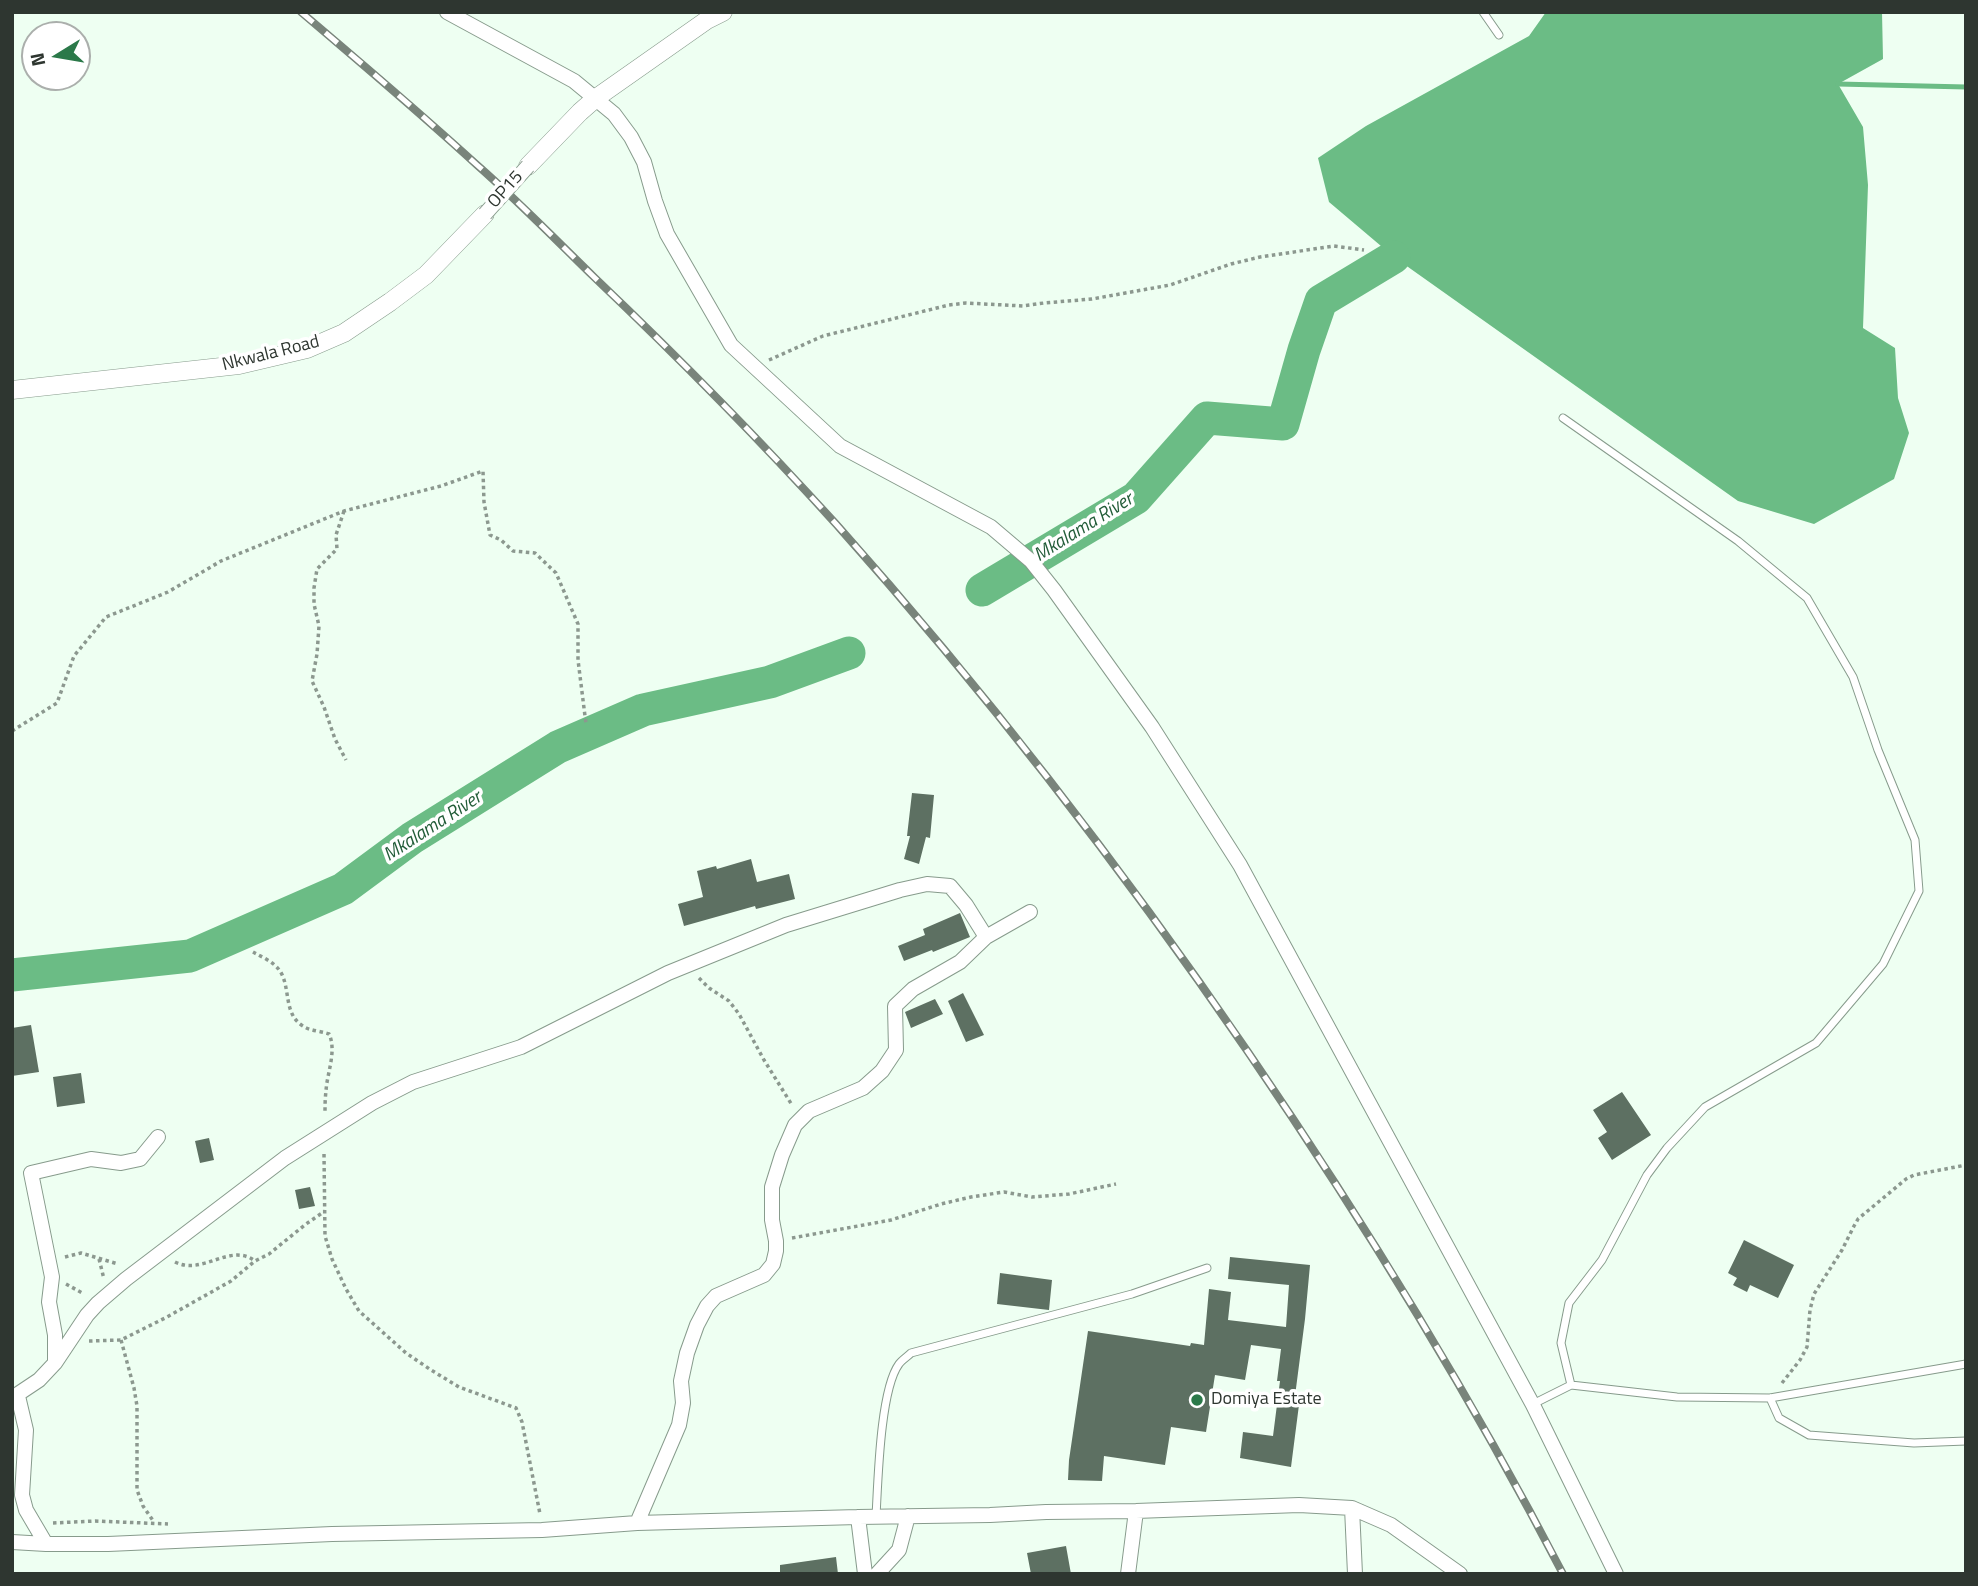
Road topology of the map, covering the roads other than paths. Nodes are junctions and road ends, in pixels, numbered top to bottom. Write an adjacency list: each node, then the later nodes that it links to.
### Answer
1 (447, 12): 5 (street)
2 (723, 12): 5 (street)
3 (1483, 12): 4 (lane)
4 (1499, 35)
5 (596, 98): 6 (street); 19 (street)
6 (527, 166): 7 (street, OP15, bridge)
7 (485, 214): 8 (street, Nkwala Road)
8 (12, 390)
9 (1563, 418): 16 (lane)
10 (1031, 912): 11 (street)
11 (986, 937): 14 (street); 27 (street)
12 (158, 1137): 14 (street)
13 (1208, 1268): 24 (lane)
14 (55, 1363): 17 (street)
15 (1966, 1364): 18 (lane)
16 (1571, 1385): 18 (lane); 19 (lane)
17 (15, 1397): 21 (street)
18 (1770, 1398): 20 (lane)
19 (1533, 1405): 35 (street)
20 (1966, 1441)
21 (17, 1482): 29 (street)
22 (1352, 1508): 23 (street); 33 (street); 34 (street)
23 (1136, 1511): 25 (street); 32 (street)
24 (876, 1516): 25 (street); 26 (street)
25 (908, 1516): 31 (street)
26 (858, 1517): 27 (street); 30 (street)
27 (637, 1523): 29 (street)
28 (12, 1542): 29 (street)
29 (46, 1544)
30 (865, 1574)
31 (877, 1574)
32 (1128, 1574)
33 (1355, 1574)
34 (1460, 1574)
35 (1616, 1574)

